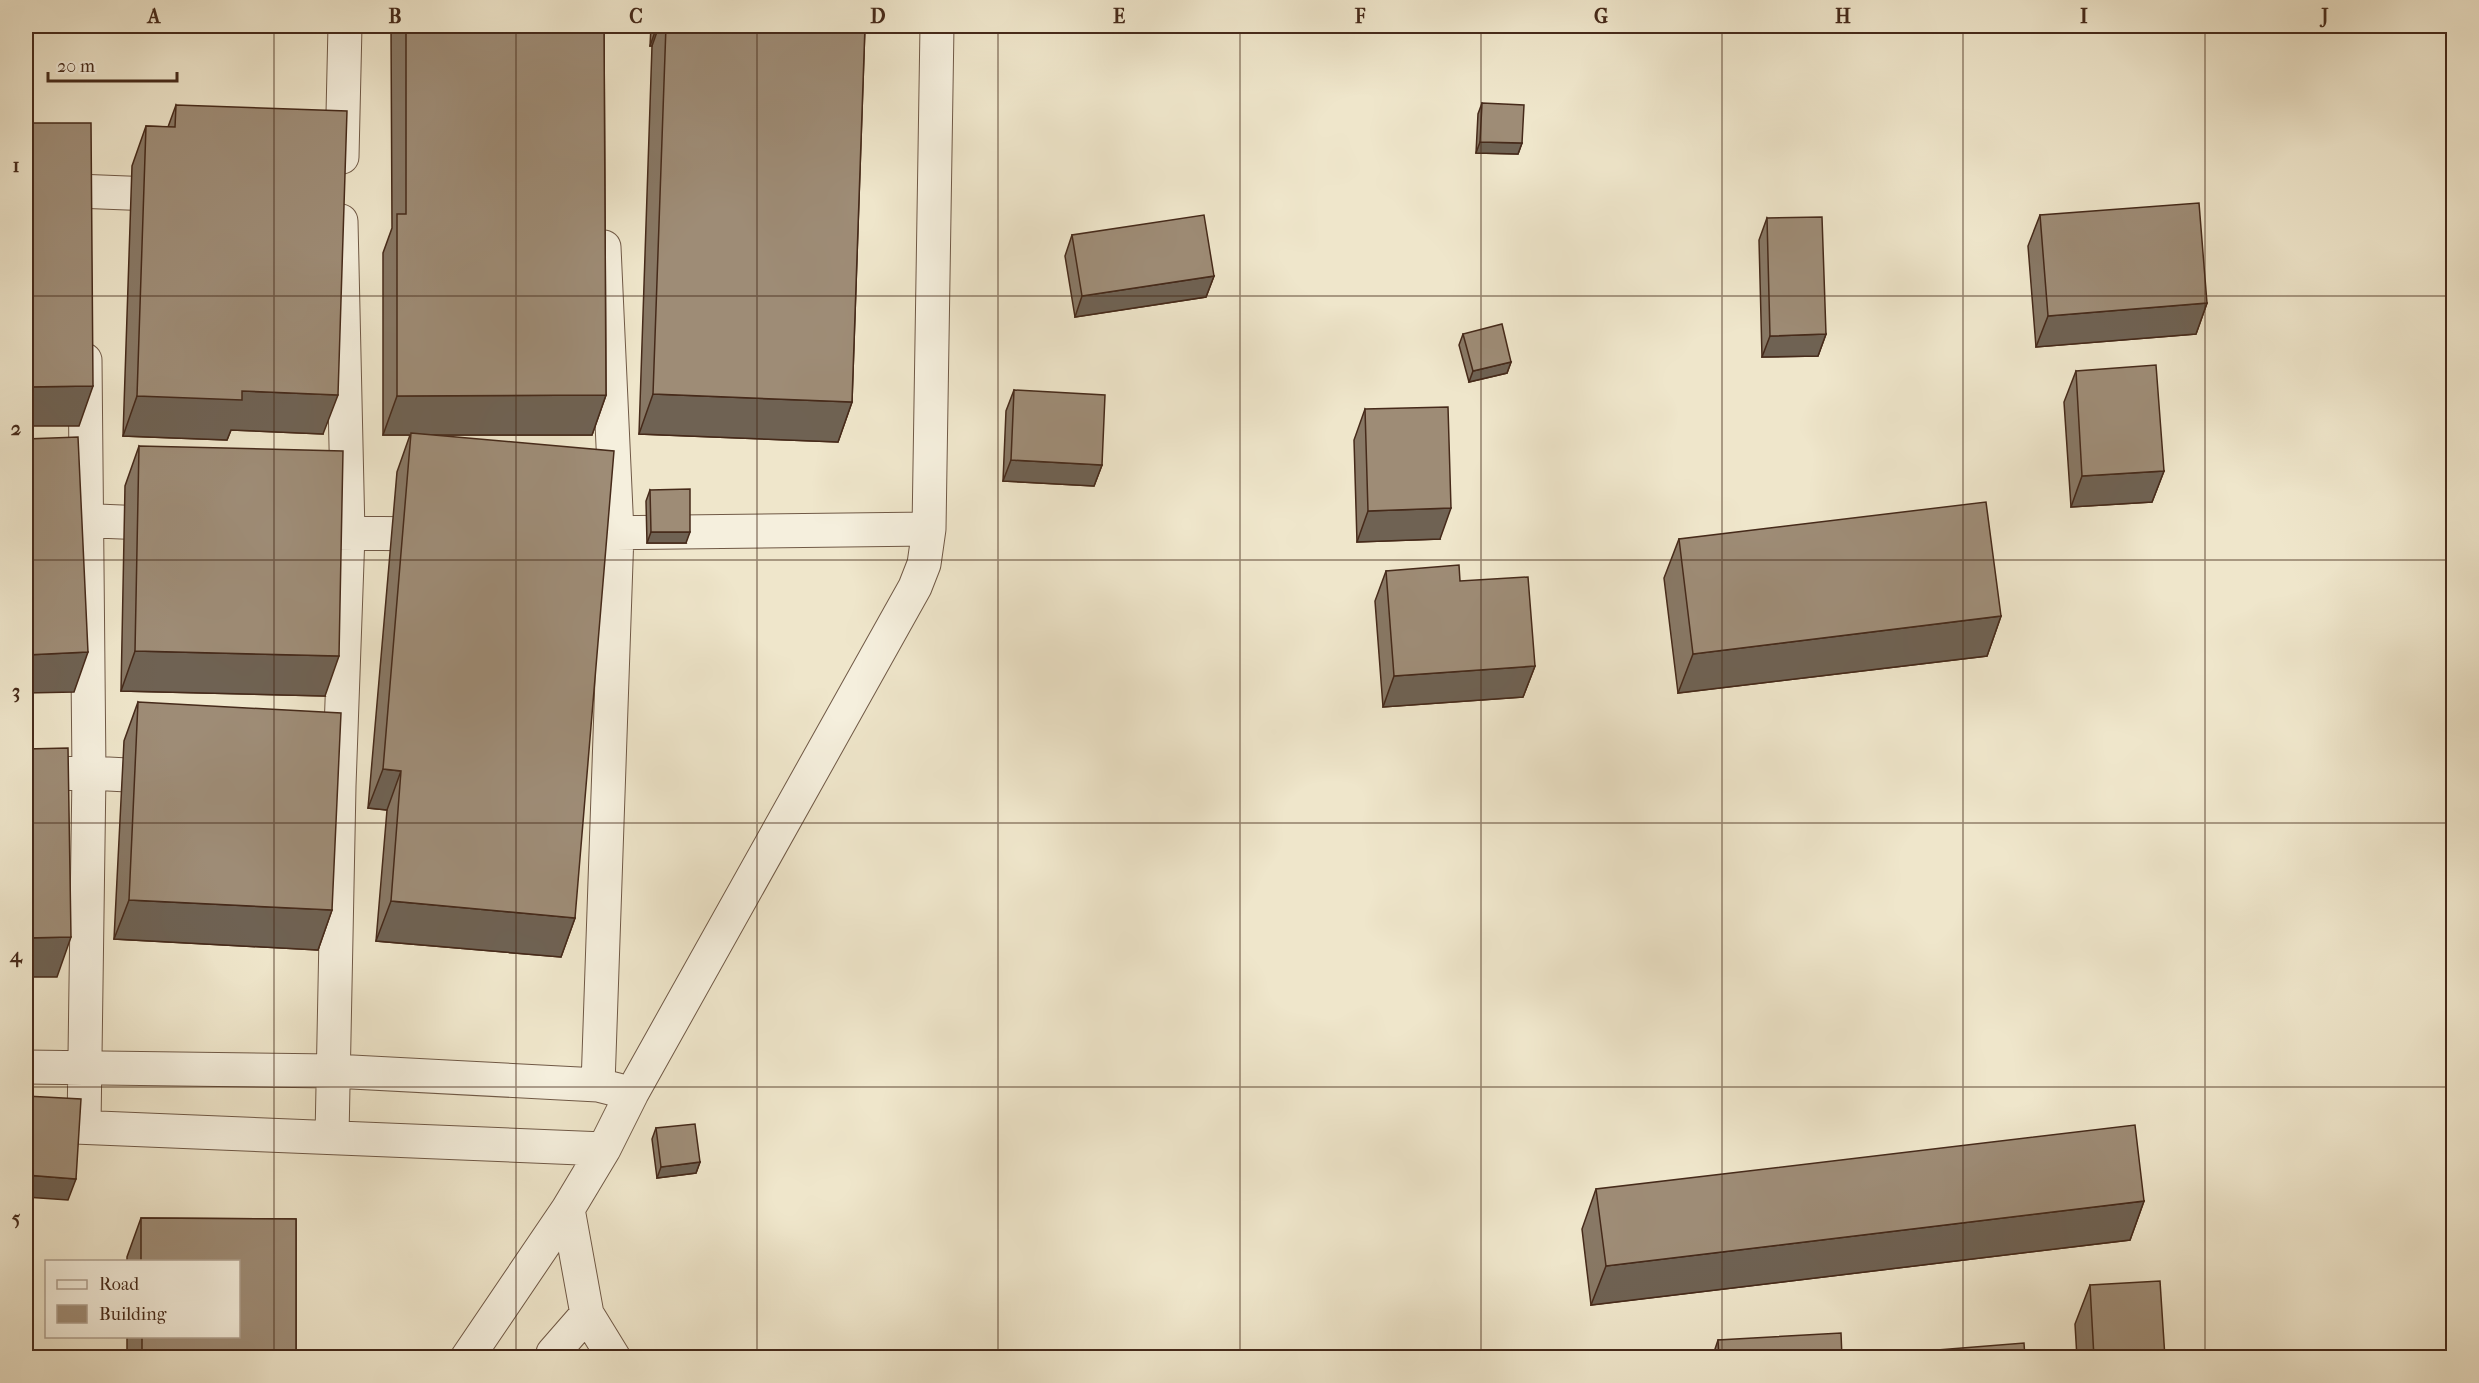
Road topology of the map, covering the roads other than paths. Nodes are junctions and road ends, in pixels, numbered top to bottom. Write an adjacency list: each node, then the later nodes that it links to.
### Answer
1 (345, 26): 16 (street)
2 (937, 26): 12 (street)
3 (26, 189): 4 (street)
4 (83, 190): 5 (street); 7 (street)
5 (212, 196)
6 (602, 214): 15 (street)
7 (84, 226)
8 (85, 332): 10 (street)
9 (26, 518): 10 (street)
10 (87, 520): 11 (street); 18 (street)
11 (194, 525)
12 (929, 529): 15 (street); 25 (street)
13 (301, 531): 16 (street)
14 (570, 533): 15 (street)
15 (617, 533): 24 (street)
16 (348, 534): 17 (street); 23 (street)
17 (465, 534)
18 (89, 773): 19 (street); 20 (street); 22 (street)
19 (26, 774)
20 (196, 778)
21 (26, 1067): 22 (street)
22 (84, 1068): 23 (street); 27 (street)
23 (333, 1071): 24 (street); 28 (street)
24 (598, 1085): 25 (street)
25 (632, 1093): 29 (street)
26 (26, 1125): 27 (street)
27 (84, 1126): 28 (street)
28 (332, 1137): 29 (street)
29 (604, 1149): 30 (street)
30 (568, 1209): 31 (street); 32 (street)
31 (587, 1314): 33 (street); 34 (street)
32 (466, 1358)
33 (553, 1358)
34 (614, 1358)

